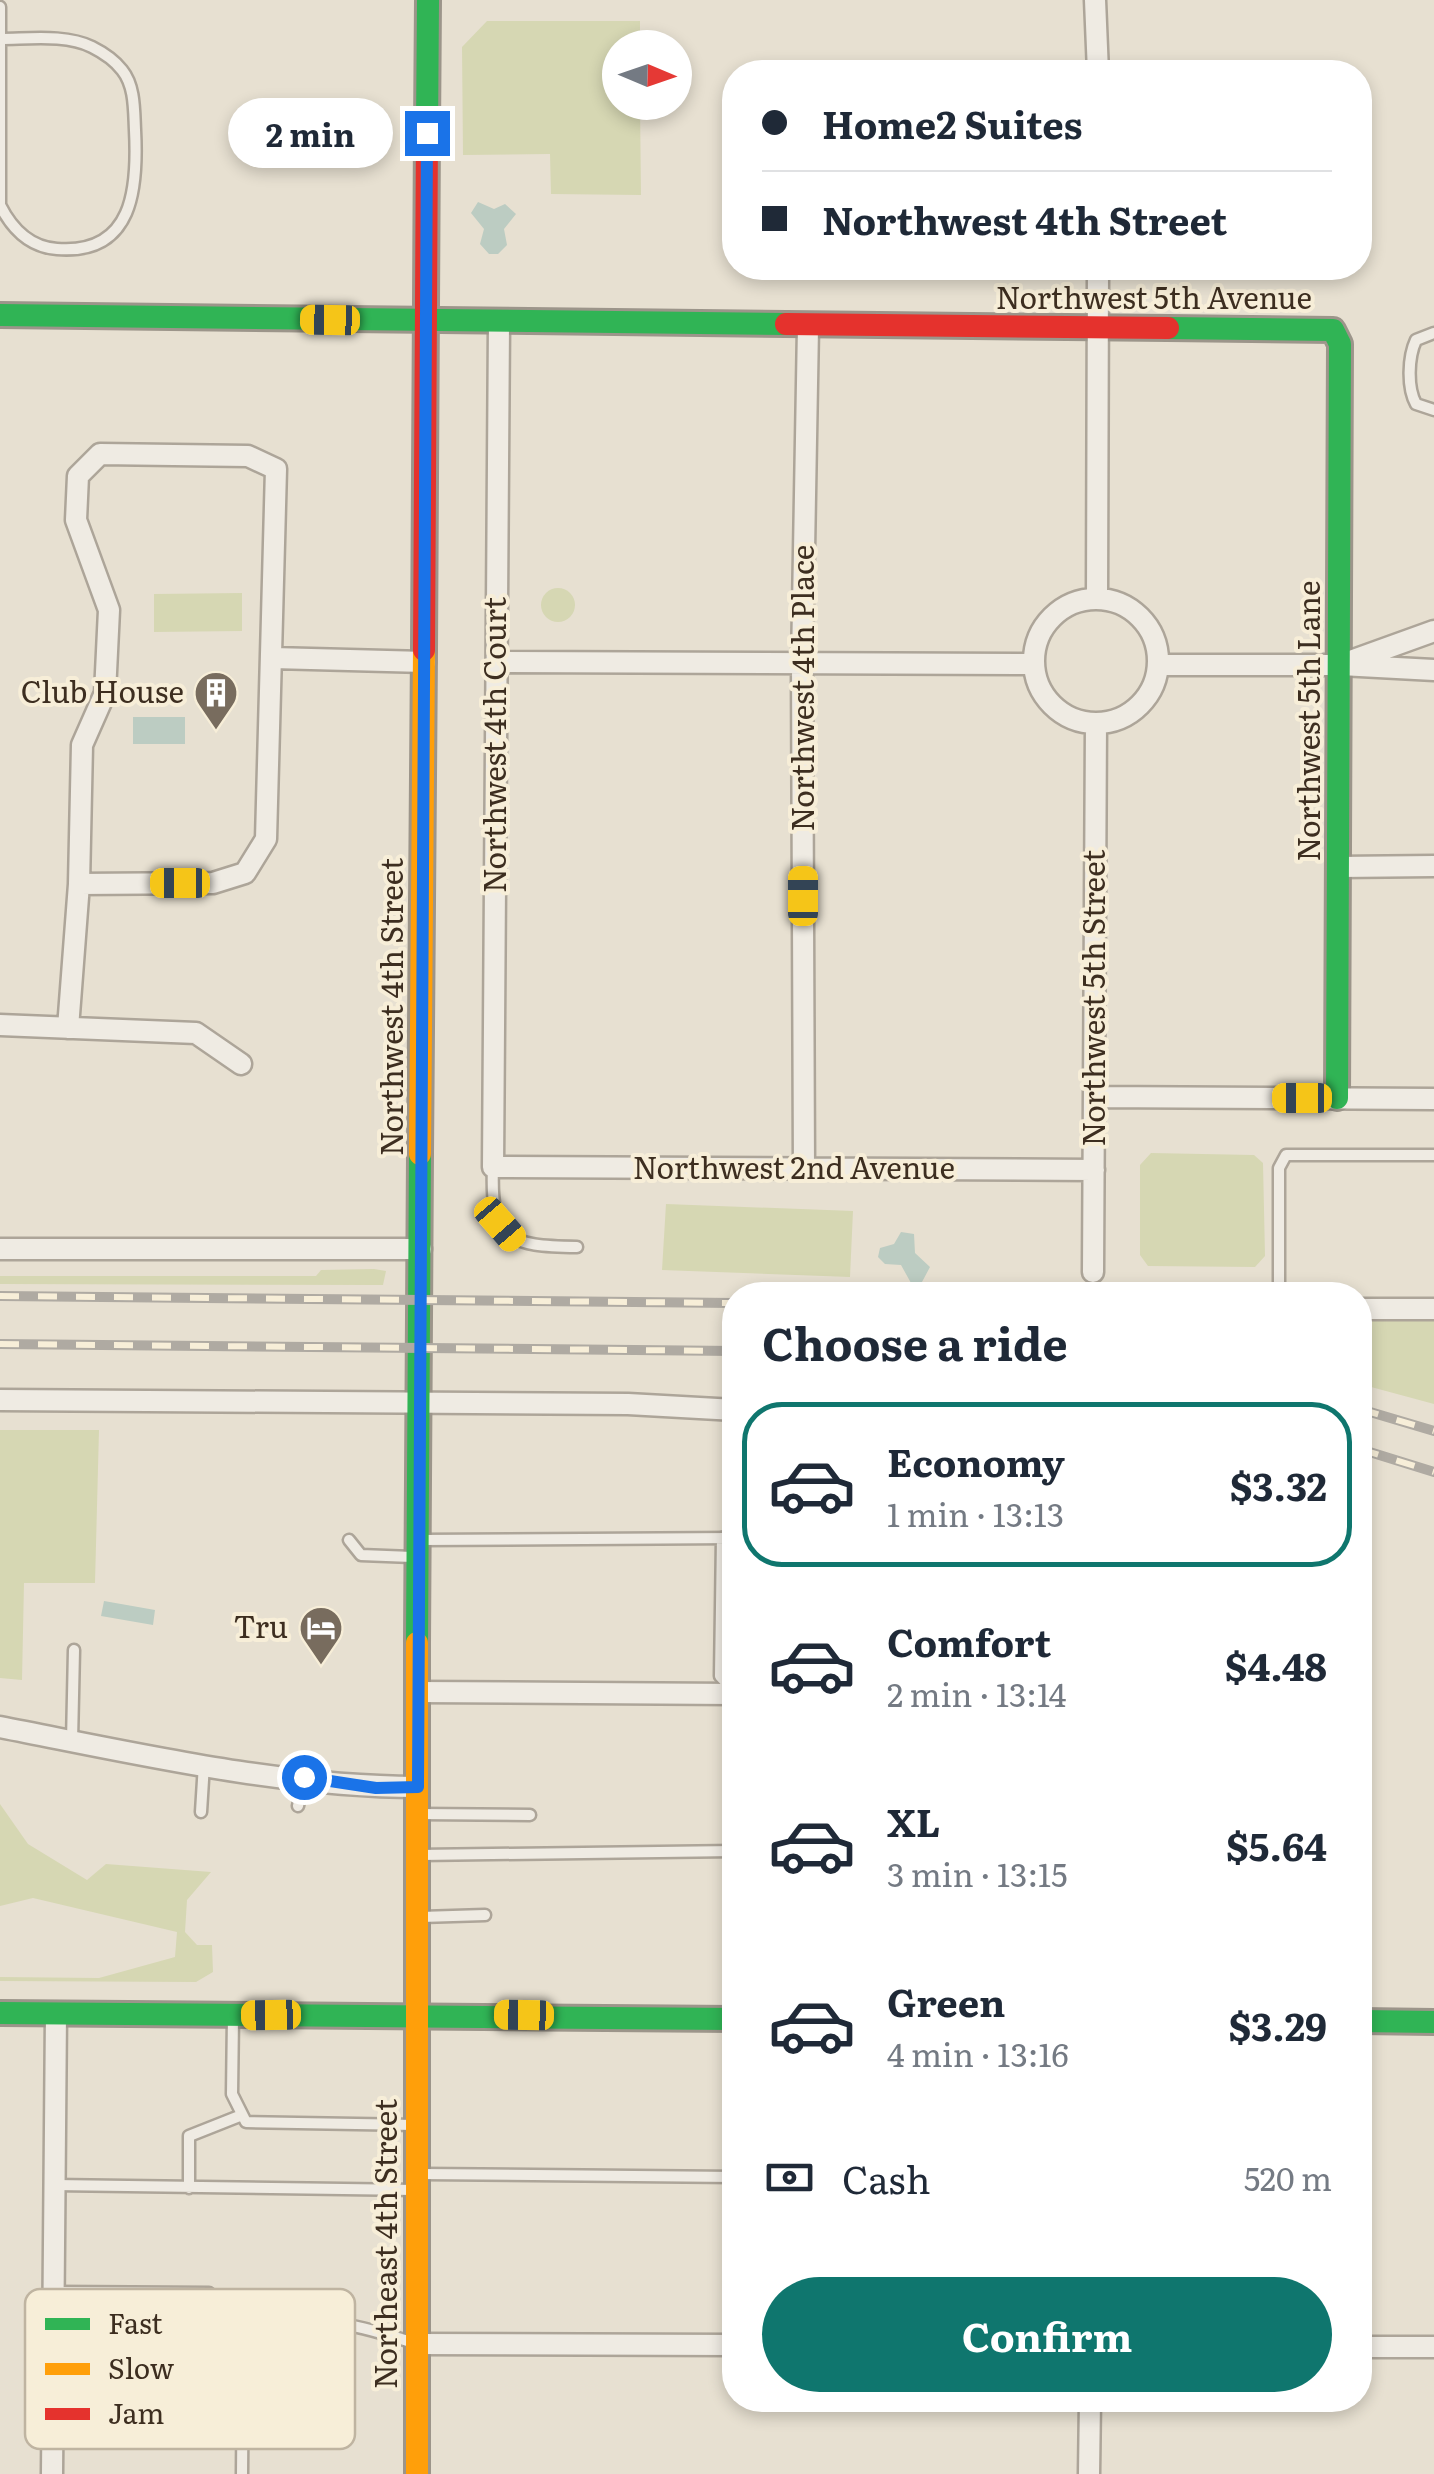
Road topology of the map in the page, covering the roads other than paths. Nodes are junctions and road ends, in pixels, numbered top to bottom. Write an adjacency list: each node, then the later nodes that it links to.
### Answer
1 (428, 0): 8 (street, Northwest 4th Street)
2 (1095, 0): 5 (street)
3 (0, 8): 4 (lane)
4 (0, 39): 4 (lane)
5 (1098, 60)
6 (1098, 280): 11 (street)
7 (0, 315): 8 (street, Northwest 5th Avenue)
8 (426, 322): 9 (street, Northwest 5th Avenue); 18 (street, Northwest 4th Street)
9 (498, 323): 10 (street, Northwest 5th Avenue); 19 (street, Northwest 4th Court)
10 (808, 327): 11 (street, Northwest 5th Avenue); 20 (street, Northwest 4th Place)
11 (1098, 330): 13 (street, Northwest 5th Avenue); 15 (street)
12 (1434, 333): 14 (lane)
13 (1340, 344): 22 (street, Northwest 5th Lane)
14 (1434, 410)
15 (1098, 599): 21 (street); 23 (street)
16 (1434, 632): 22 (street)
17 (273, 658): 18 (street); 28 (street); 28 (street)
18 (425, 662): 41 (street, Northwest 4th Street)
19 (496, 662): 20 (street); 36 (street, Northwest 4th Court)
20 (802, 663): 21 (street); 37 (street, Northwest 4th Place)
21 (1034, 664): 25 (street)
22 (1341, 664): 23 (street); 24 (street); 27 (street, Northwest 5th Lane)
23 (1159, 665): 25 (street)
24 (1434, 670)
25 (1096, 724): 32 (street, Northwest 5th Street)
26 (1434, 866): 27 (street)
27 (1339, 867): 33 (street, Northwest 5th Lane)
28 (80, 884): 30 (street)
29 (0, 1025): 30 (street)
30 (68, 1028): 31 (street)
31 (241, 1064)
32 (1094, 1097): 33 (street); 38 (street, Northwest 5th Street)
33 (1336, 1098): 34 (street)
34 (1434, 1099)
35 (1434, 1154): 43 (lane)
36 (494, 1167): 37 (street, Northwest 2nd Avenue); 39 (lane)
37 (804, 1169): 38 (street, Northwest 2nd Avenue)
38 (1094, 1170): 42 (street, Northwest 5th Street)
39 (576, 1248)
40 (0, 1249): 41 (street)
41 (421, 1249): 47 (street, Northwest 4th Street)
42 (1093, 1272)
43 (1279, 1282)
44 (1372, 1309): 45 (street)
45 (1434, 1309)
46 (0, 1400): 47 (street)
47 (420, 1403): 48 (street); 51 (street, Northwest 4th Street)
48 (722, 1410)
49 (722, 1538): 51 (lane); 53 (lane)
50 (349, 1540): 51 (lane)
51 (418, 1548): 54 (street, Northwest 4th Street)
52 (74, 1650): 57 (lane)
53 (722, 1678)
54 (417, 1692): 55 (street); 60 (street, Northwest 4th Street)
55 (722, 1693)
56 (0, 1726): 57 (street)
57 (72, 1741): 58 (street)
58 (204, 1764): 59 (street); 62 (lane)
59 (304, 1777): 60 (street); 61 (lane)
60 (418, 1787): 63 (street, Northwest 4th Street)
61 (298, 1806)
62 (201, 1812)
63 (418, 1814): 64 (lane); 66 (street, Northwest 4th Street)
64 (530, 1816)
65 (722, 1851): 66 (lane)
66 (419, 1855): 68 (street, Northwest 4th Street)
67 (485, 1915): 68 (lane)
68 (420, 1917): 71 (street, Northwest 4th Street)
69 (56, 2012): 70 (street); 72 (street); 80 (street)
70 (0, 2013)
71 (420, 2014): 72 (street); 73 (street); 77 (street, Northeast 4th Street)
72 (233, 2016): 76 (lane)
73 (722, 2019)
74 (1372, 2021): 75 (street)
75 (1434, 2022)
76 (242, 2114): 77 (lane); 81 (lane)
77 (416, 2126): 79 (street, Northeast 4th Street)
78 (722, 2177): 79 (lane)
79 (416, 2182): 81 (lane); 84 (street, Northeast 4th Street)
80 (54, 2185): 81 (lane); 82 (street)
81 (189, 2188)
82 (53, 2289)
83 (355, 2327): 84 (lane)
84 (416, 2344): 85 (street); 93 (street, Northeast 4th Street)
85 (722, 2345)
86 (1372, 2347): 87 (street)
87 (1434, 2347)
88 (1090, 2412): 94 (street)
89 (52, 2449): 91 (street)
90 (242, 2449): 92 (lane)
91 (52, 2474)
92 (242, 2474)
93 (417, 2474)
94 (1089, 2474)

